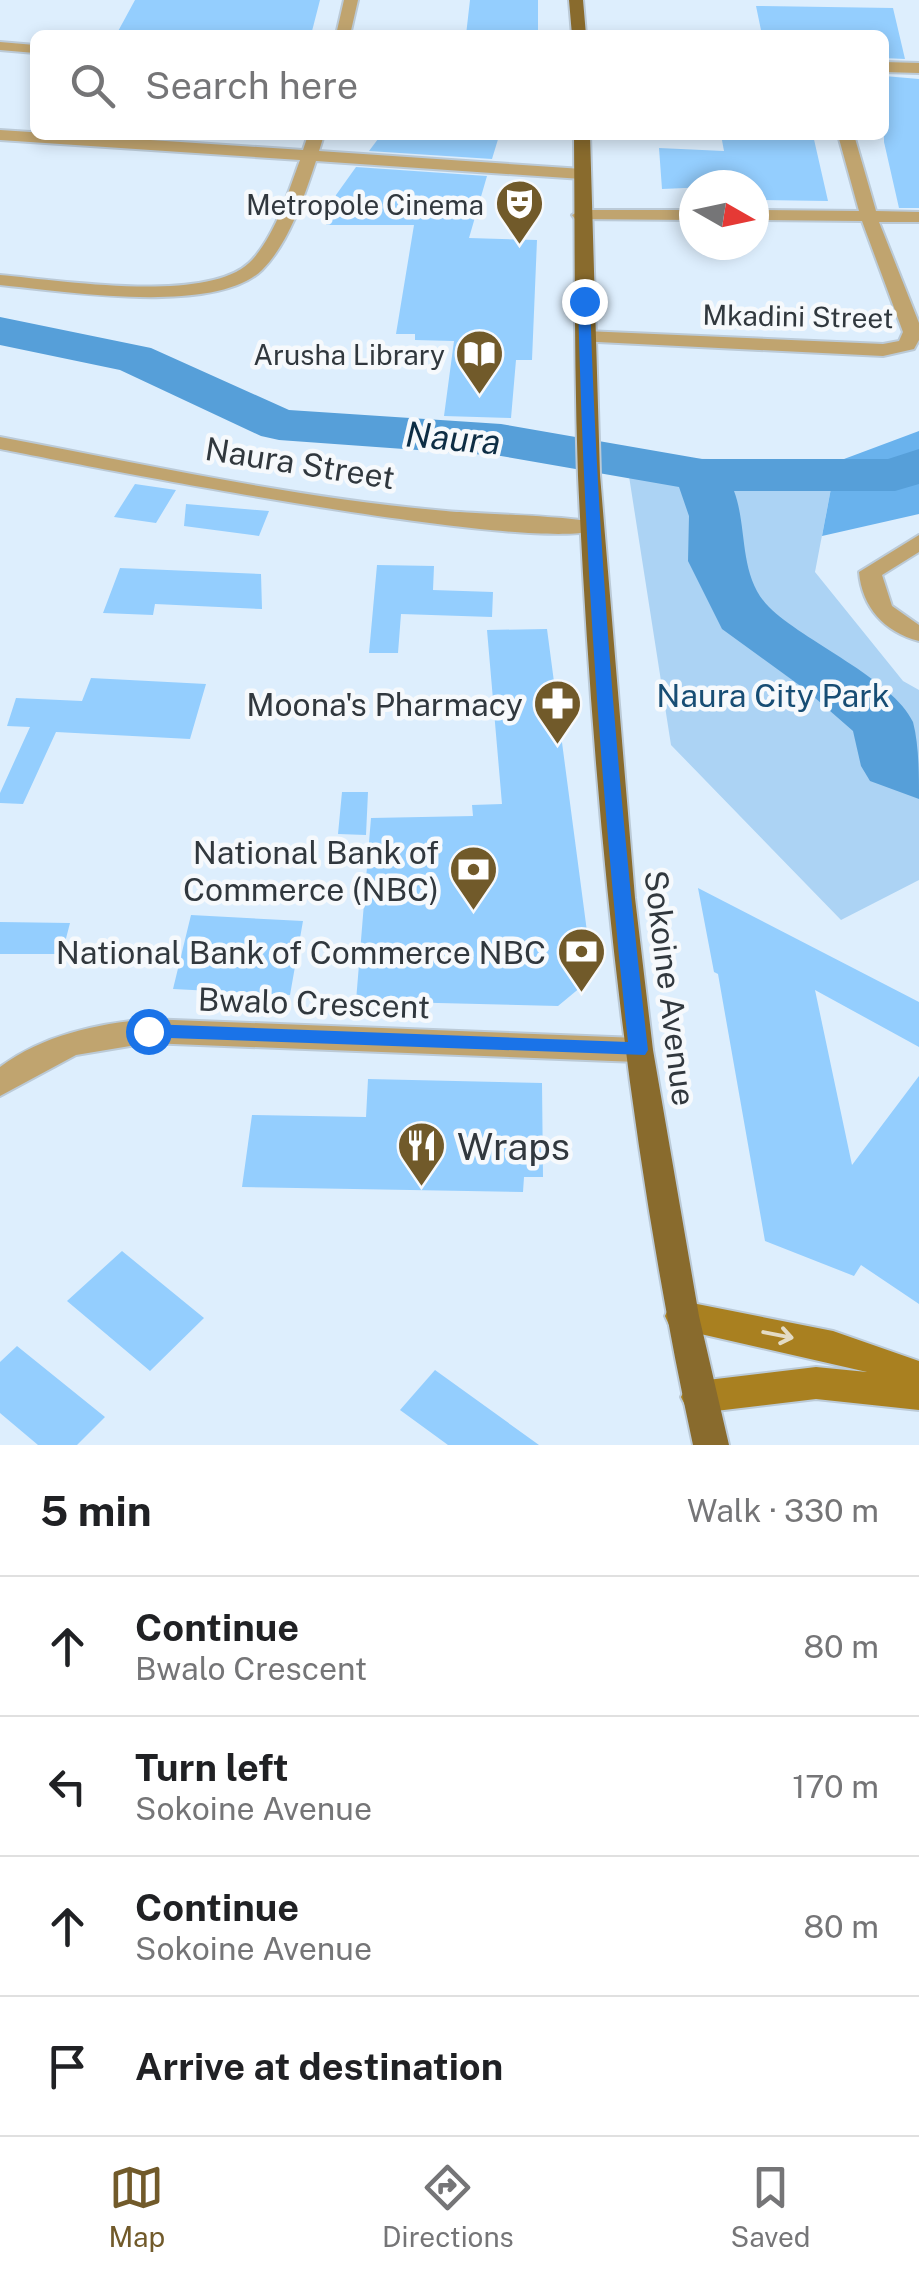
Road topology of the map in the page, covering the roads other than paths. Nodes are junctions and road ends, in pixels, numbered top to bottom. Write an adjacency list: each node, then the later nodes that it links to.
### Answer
1 (351, 0): 3 (street)
2 (576, 0): 4 (main road)
3 (344, 30)
4 (579, 30)
5 (0, 46): 6 (street)
6 (30, 49)
7 (889, 67): 8 (street)
8 (919, 68)
9 (0, 135): 10 (street)
10 (30, 136)
11 (88, 140): 15 (street)
12 (315, 140): 15 (street)
13 (582, 140): 16 (main road, Sokoine Avenue)
14 (847, 140): 20 (street, Mkadini Street)
15 (310, 156): 16 (street); 22 (street)
16 (582, 174): 19 (main road, Sokoine Avenue)
17 (679, 215): 19 (street)
18 (769, 215): 20 (street)
19 (582, 216): 23 (main road, Sokoine Avenue)
20 (869, 216): 21 (street); 23 (street, Mkadini Street)
21 (919, 217)
22 (0, 280)
23 (586, 337): 25 (main road, Sokoine Avenue)
24 (0, 443): 25 (street, Naura Street)
25 (593, 526): 28 (main road, Sokoine Avenue)
26 (919, 542): 27 (street)
27 (919, 634)
28 (638, 1050): 29 (street, Bwalo Crescent); 30 (main road, Sokoine Avenue)
29 (0, 1084)
30 (682, 1316): 31 (street, one-way to 31); 33 (main road, Sokoine Avenue)
31 (919, 1378)
32 (919, 1394): 33 (street)
33 (699, 1397): 34 (main road, Sokoine Avenue)
34 (711, 1445)

